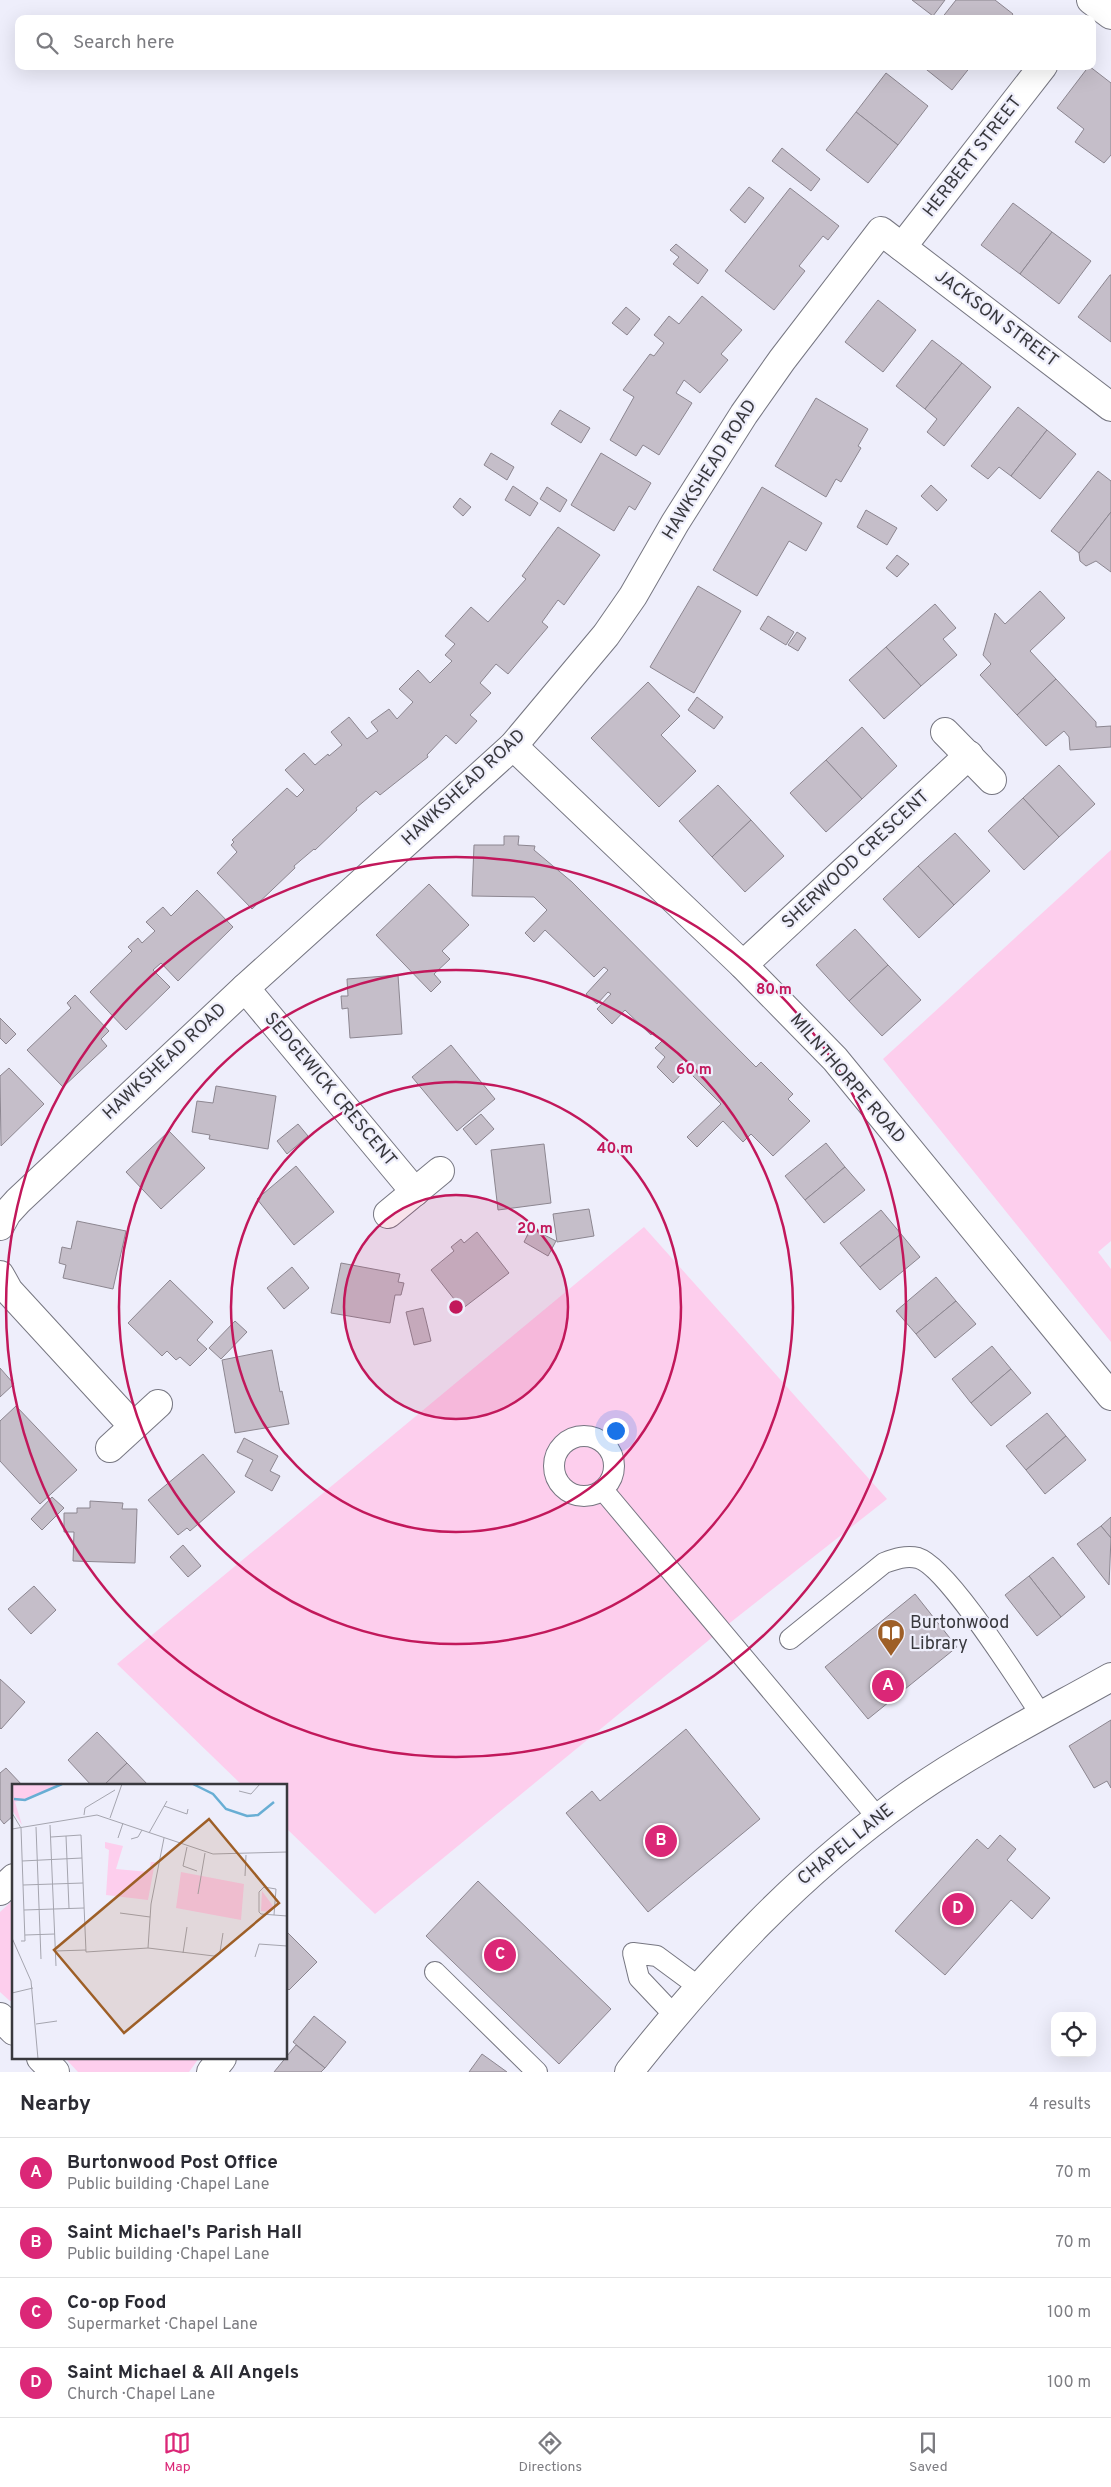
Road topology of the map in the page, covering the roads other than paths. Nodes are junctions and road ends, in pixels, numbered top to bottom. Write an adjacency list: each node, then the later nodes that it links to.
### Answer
1 (1040, 70): 3 (street, HERBERT STREET)
2 (881, 231): 3 (street, JACKSON STREET); 6 (street, HAWKSHEAD ROAD)
3 (902, 247): 4 (street, JACKSON STREET)
4 (1111, 407)
5 (945, 732): 7 (street)
6 (514, 746): 9 (street, MILNTHORPE ROAD); 10 (street, HAWKSHEAD ROAD)
7 (969, 755): 8 (street); 9 (street, SHERWOOD CRESCENT)
8 (992, 780)
9 (742, 965): 16 (street, MILNTHORPE ROAD)
10 (244, 988): 12 (street, SEDGEWICK CRESCENT); 14 (street, HAWKSHEAD ROAD)
11 (440, 1171): 12 (street)
12 (415, 1192): 13 (street)
13 (388, 1214)
14 (0, 1226)
15 (0, 1275): 18 (street)
16 (1111, 1396)
17 (158, 1404): 18 (street)
18 (133, 1426): 19 (street)
19 (110, 1448)
20 (603, 1490): 24 (lane)
21 (790, 1639): 23 (lane)
22 (1111, 1677): 23 (street, CHAPEL LANE)
23 (1042, 1716): 24 (street, CHAPEL LANE)
24 (878, 1818): 28 (street, CHAPEL LANE)
25 (12, 1880): 26 (street)
26 (0, 1891)
27 (435, 1972): 36 (lane)
28 (699, 1987): 30 (street, CHAPEL LANE); 30 (lane)
29 (0, 2016): 31 (street)
30 (674, 2016): 37 (street, CHAPEL LANE)
31 (12, 2028)
32 (43, 2060): 34 (street)
33 (220, 2060): 35 (street)
34 (54, 2072)
35 (211, 2072)
36 (537, 2072)
37 (630, 2072)

